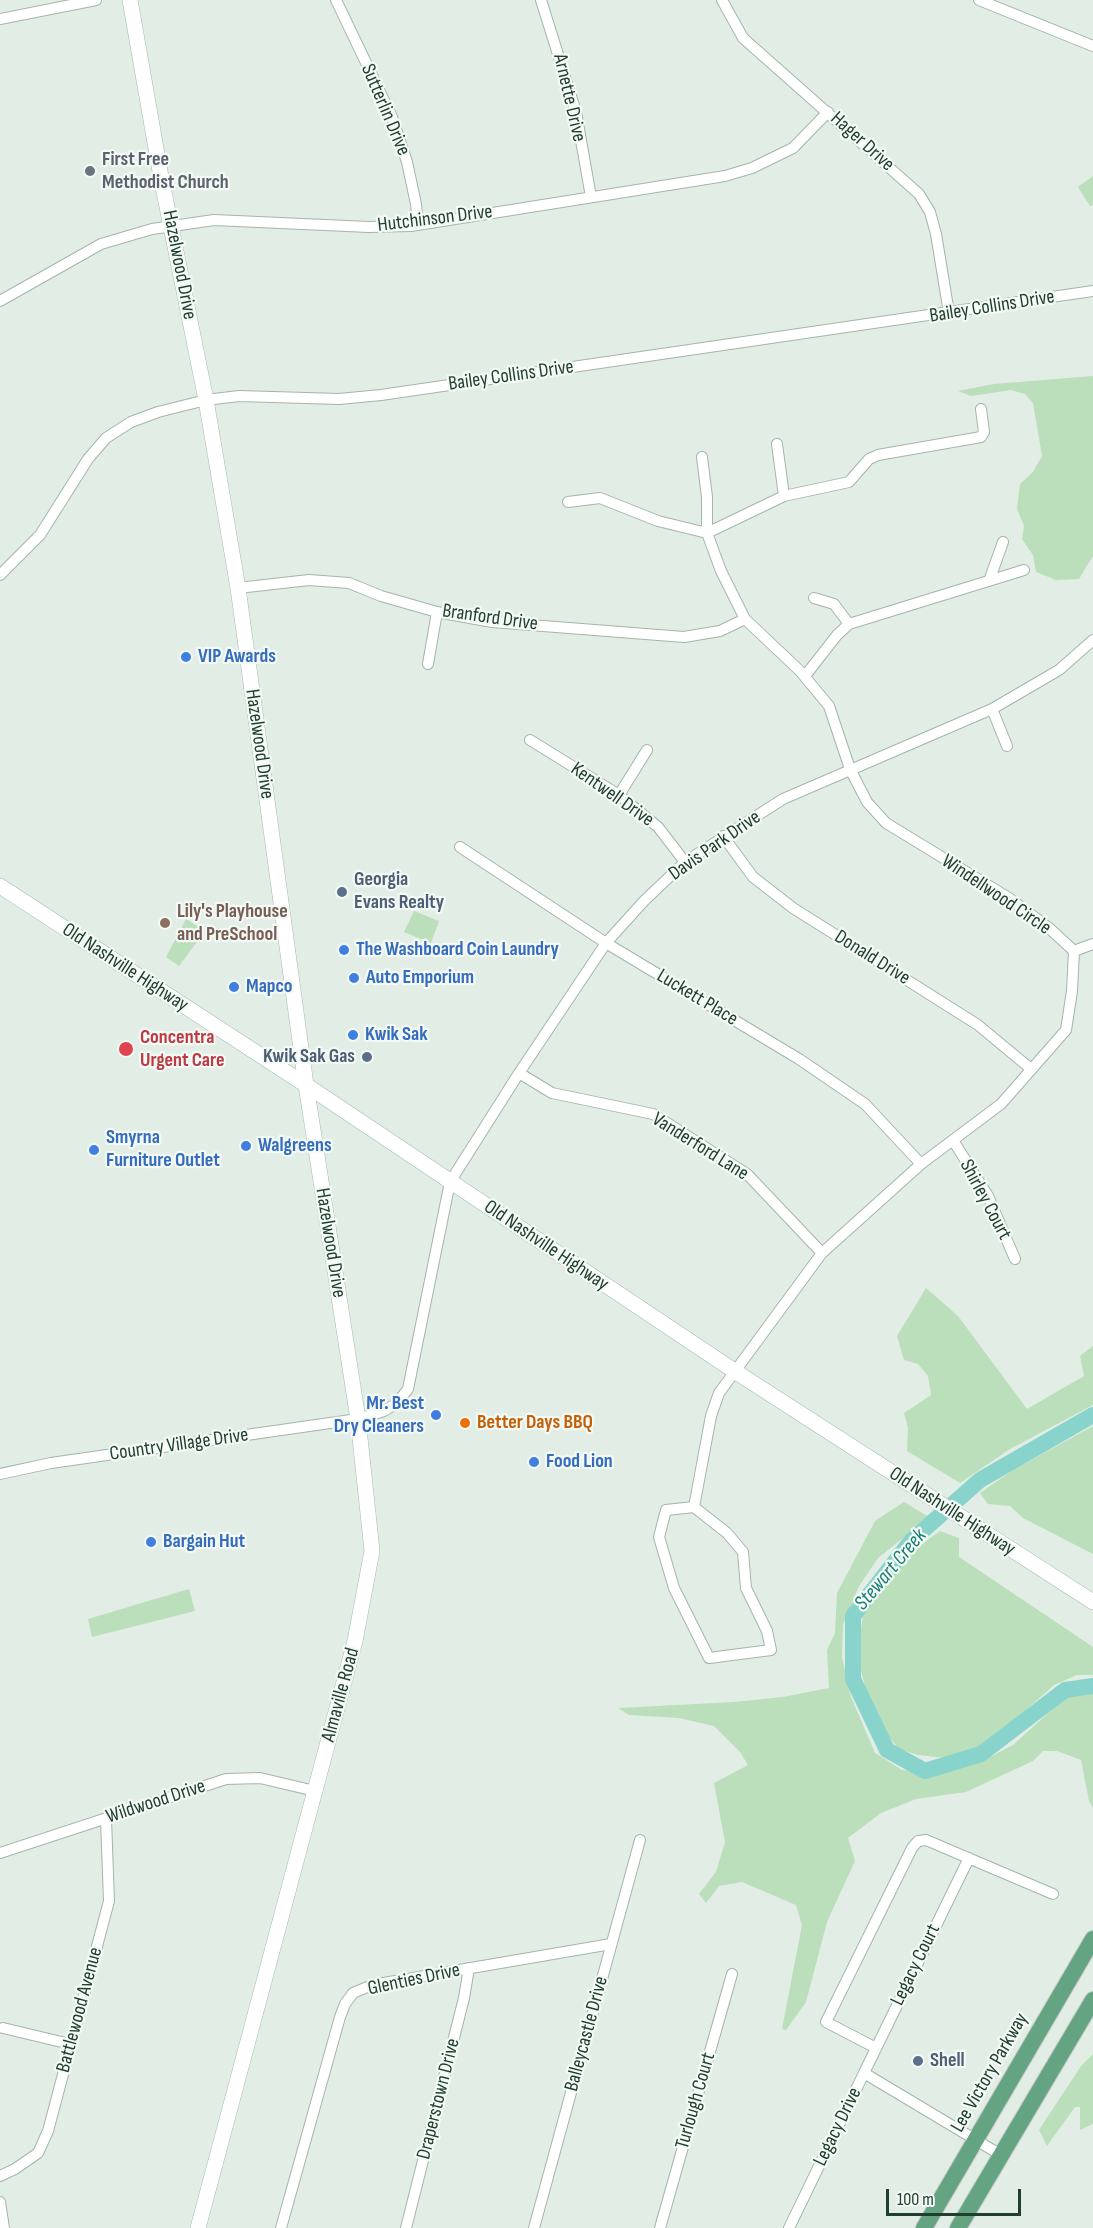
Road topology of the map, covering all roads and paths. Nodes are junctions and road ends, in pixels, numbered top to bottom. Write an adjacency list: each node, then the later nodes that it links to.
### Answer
1 (96, 0): 7 (street)
2 (130, 0): 12 (street, Hazelwood Drive)
3 (336, 0): 11 (street, Sutterlin Drive)
4 (541, 0): 10 (street, Arnette Drive)
5 (722, 0): 9 (street, Hager Drive)
6 (979, 0): 8 (street)
7 (0, 19)
8 (1093, 46)
9 (828, 112): 10 (street, Hutchinson Drive); 15 (street, Hager Drive)
10 (591, 197): 11 (street, Hutchinson Drive)
11 (417, 225): 12 (street, Hutchinson Drive)
12 (171, 226): 14 (street, Hutchinson Drive); 16 (street, Hazelwood Drive)
13 (1093, 291): 15 (street, Bailey Collins Drive)
14 (0, 301)
15 (949, 313): 16 (street, Bailey Collins Drive)
16 (206, 400): 25 (street, Bailey Collins Drive); 27 (street, Hazelwood Drive)
17 (981, 409): 20 (street)
18 (777, 444): 20 (street)
19 (702, 457): 22 (street)
20 (784, 495): 22 (street)
21 (568, 502): 22 (street)
22 (707, 533): 30 (street, Windellwood Circle)
23 (1003, 542): 26 (street)
24 (1024, 570): 26 (street)
25 (0, 575)
26 (989, 581): 31 (street)
27 (238, 588): 29 (street, Branford Drive); 50 (street, Hazelwood Drive)
28 (814, 598): 31 (street)
29 (437, 612): 30 (street, Branford Drive); 33 (street)
30 (745, 619): 34 (street, Windellwood Circle)
31 (849, 624): 34 (street)
32 (1093, 640): 35 (street, Davis Park Drive)
33 (428, 664)
34 (805, 676): 39 (street, Windellwood Circle)
35 (992, 709): 37 (street); 39 (street, Davis Park Drive)
36 (530, 740): 40 (street, Kentwell Drive)
37 (1007, 746)
38 (647, 750): 40 (street)
39 (850, 769): 41 (street, Davis Park Drive); 47 (street, Windellwood Circle)
40 (619, 795): 43 (street, Kentwell Drive)
41 (723, 836): 43 (street, Davis Park Drive); 48 (street, Donald Drive)
42 (460, 847): 45 (street, Luckett Place)
43 (685, 862): 45 (street, Davis Park Drive)
44 (0, 886): 50 (street, Old Nashville Highway)
45 (606, 944): 49 (street, Davis Park Drive); 52 (street, Luckett Place)
46 (1093, 944): 47 (street)
47 (1074, 951): 48 (street)
48 (1031, 1069): 51 (street)
49 (519, 1073): 53 (street, Davis Park Drive); 54 (street, Vanderford Lane)
50 (306, 1085): 53 (street, Old Nashville Highway); 57 (street, Hazelwood Drive)
51 (954, 1142): 52 (street); 55 (street, Shirley Court)
52 (921, 1164): 54 (street)
53 (450, 1182): 56 (street, Old Nashville Highway); 57 (street)
54 (822, 1253): 56 (street)
55 (1015, 1259)
56 (736, 1372): 59 (street); 60 (street, Old Nashville Highway)
57 (358, 1419): 58 (street, Country Village Drive); 61 (street, Almaville Road)
58 (0, 1474)
59 (694, 1507): 59 (street)
60 (1093, 1602)
61 (315, 1791): 62 (street, Wildwood Drive); 81 (street, Almaville Road)
62 (106, 1819): 64 (street, Wildwood Drive); 73 (street, Battlewood Avenue)
63 (640, 1840): 68 (street, Balleycastle Drive)
64 (0, 1853)
65 (969, 1858): 66 (street); 74 (street, Legacy Court); 74 (street)
66 (1053, 1894)
67 (1093, 1939): 76 (main road, Lee Victory Parkway)
68 (611, 1944): 69 (street, Glenties Drive); 84 (street, Balleycastle Drive)
69 (468, 1968): 82 (street, Glenties Drive); 83 (street, Draperstown Drive)
70 (732, 1974): 85 (street, Turlough Court)
71 (1093, 2000): 77 (main road)
72 (3, 2028): 73 (street)
73 (70, 2044): 78 (street, Battlewood Avenue)
74 (876, 2048): 75 (street, Legacy Court)
75 (864, 2073): 76 (street, Legacy Drive); 86 (street, Legacy Drive)
76 (977, 2139): 77 (street, Legacy Drive); 87 (main road, Lee Victory Parkway)
77 (1001, 2154): 88 (main road)
78 (0, 2176)
79 (0, 2202): 80 (street)
80 (4, 2228)
81 (198, 2228)
82 (281, 2228)
83 (406, 2228)
84 (534, 2228)
85 (660, 2228)
86 (789, 2228)
87 (924, 2228)
88 (958, 2228)

